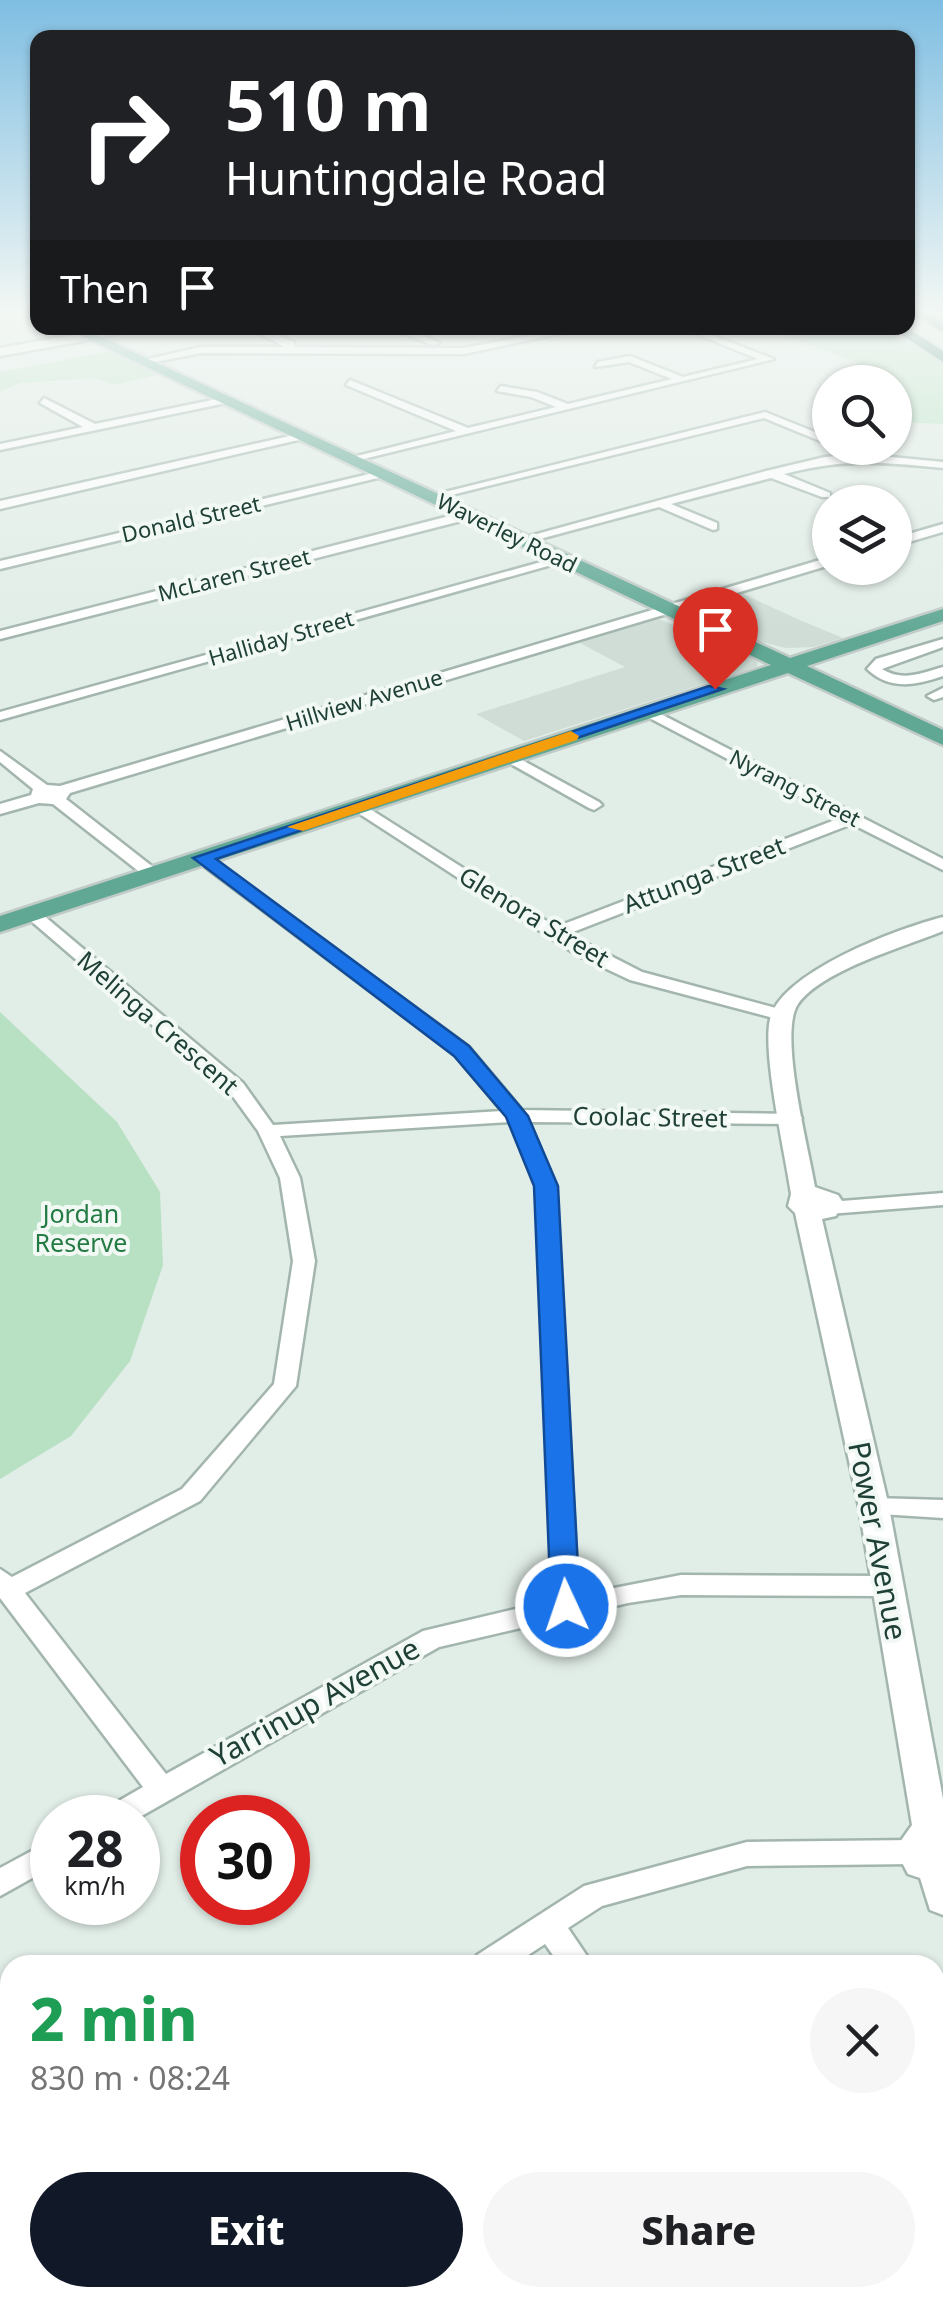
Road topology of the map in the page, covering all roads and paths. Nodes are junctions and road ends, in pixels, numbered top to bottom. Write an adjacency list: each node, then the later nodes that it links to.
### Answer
1 (82, 422): 8 (street)
2 (124, 422): 8 (street)
3 (273, 422): 11 (main road, Waverley Road)
4 (444, 422): 9 (street)
5 (512, 422): 9 (street)
6 (738, 422): 20 (street)
7 (781, 422): 10 (street)
8 (94, 428): 12 (street)
9 (469, 432): 13 (street)
10 (812, 435)
11 (304, 436): 13 (main road, Waverley Road); 22 (street)
12 (0, 448)
13 (351, 459): 18 (main road, Waverley Road)
14 (812, 463): 17 (street)
15 (912, 463): 16 (street)
16 (943, 466)
17 (770, 473): 19 (street); 21 (street)
18 (382, 474): 20 (main road, Waverley Road); 29 (street, Donald Street)
19 (812, 490)
20 (431, 497): 23 (main road, Waverley Road)
21 (659, 504): 24 (street); 27 (street)
22 (0, 505)
23 (468, 514): 27 (main road, Waverley Road); 33 (street, McLaren Street)
24 (713, 526)
25 (942, 529): 26 (street)
26 (912, 537)
27 (520, 540): 28 (main road, Waverley Road)
28 (563, 560): 31 (main road, Waverley Road); 42 (street, Halliday Street)
29 (0, 564)
30 (812, 566): 31 (street, Hillview Avenue)
31 (668, 610): 35 (main road, Waverley Road); 46 (street, Hillview Avenue)
32 (943, 614): 36 (main road)
33 (0, 635)
34 (943, 644): 38 (street)
35 (746, 646): 36 (main road); 37 (main road, Waverley Road)
36 (835, 650): 37 (main road); 40 (main road)
37 (788, 665): 39 (main road); 40 (main road, Waverley Road)
38 (943, 671)
39 (746, 679): 40 (main road); 41 (main road)
40 (836, 688): 43 (main road, Waverley Road)
41 (647, 711): 45 (main road); 50 (street, Nyrang Street)
42 (0, 716)
43 (943, 738)
44 (0, 756): 46 (street)
45 (509, 756): 47 (main road); 48 (street)
46 (50, 795): 49 (street, Hillview Avenue); 53 (street)
47 (357, 806): 51 (main road); 57 (street, Glenora Street)
48 (594, 806)
49 (0, 809)
50 (853, 818): 52 (street, Nyrang Street); 57 (street, Attunga Street)
51 (202, 858): 53 (main road); 59 (street)
52 (943, 865)
53 (152, 874): 54 (main road)
54 (31, 914): 56 (main road); 61 (street, Melinga Crescent)
55 (943, 923): 58 (street)
56 (0, 924)
57 (555, 933): 58 (street, Glenora Street)
58 (780, 1015): 60 (street, Power Avenue)
59 (516, 1116): 60 (street, Coolac Street); 61 (street, Coolac Street); 68 (street)
60 (792, 1118): 63 (street, Power Avenue)
61 (268, 1131): 66 (street, Melinga Crescent)
62 (943, 1200): 63 (street)
63 (819, 1204): 64 (street, Power Avenue)
64 (874, 1508): 65 (street); 67 (street, Power Avenue)
65 (943, 1509)
66 (4, 1585): 69 (street)
67 (886, 1586): 68 (street, Yarrinup Avenue); 71 (street, Power Avenue)
68 (566, 1606): 69 (street, Yarrinup Avenue)
69 (161, 1789): 70 (street, Yarrinup Avenue)
70 (151, 1795)
71 (935, 1860): 74 (street)
72 (30, 1865): 73 (street)
73 (0, 1883)
74 (548, 1925): 75 (street); 76 (street)
75 (503, 1955)
76 (570, 1955)

